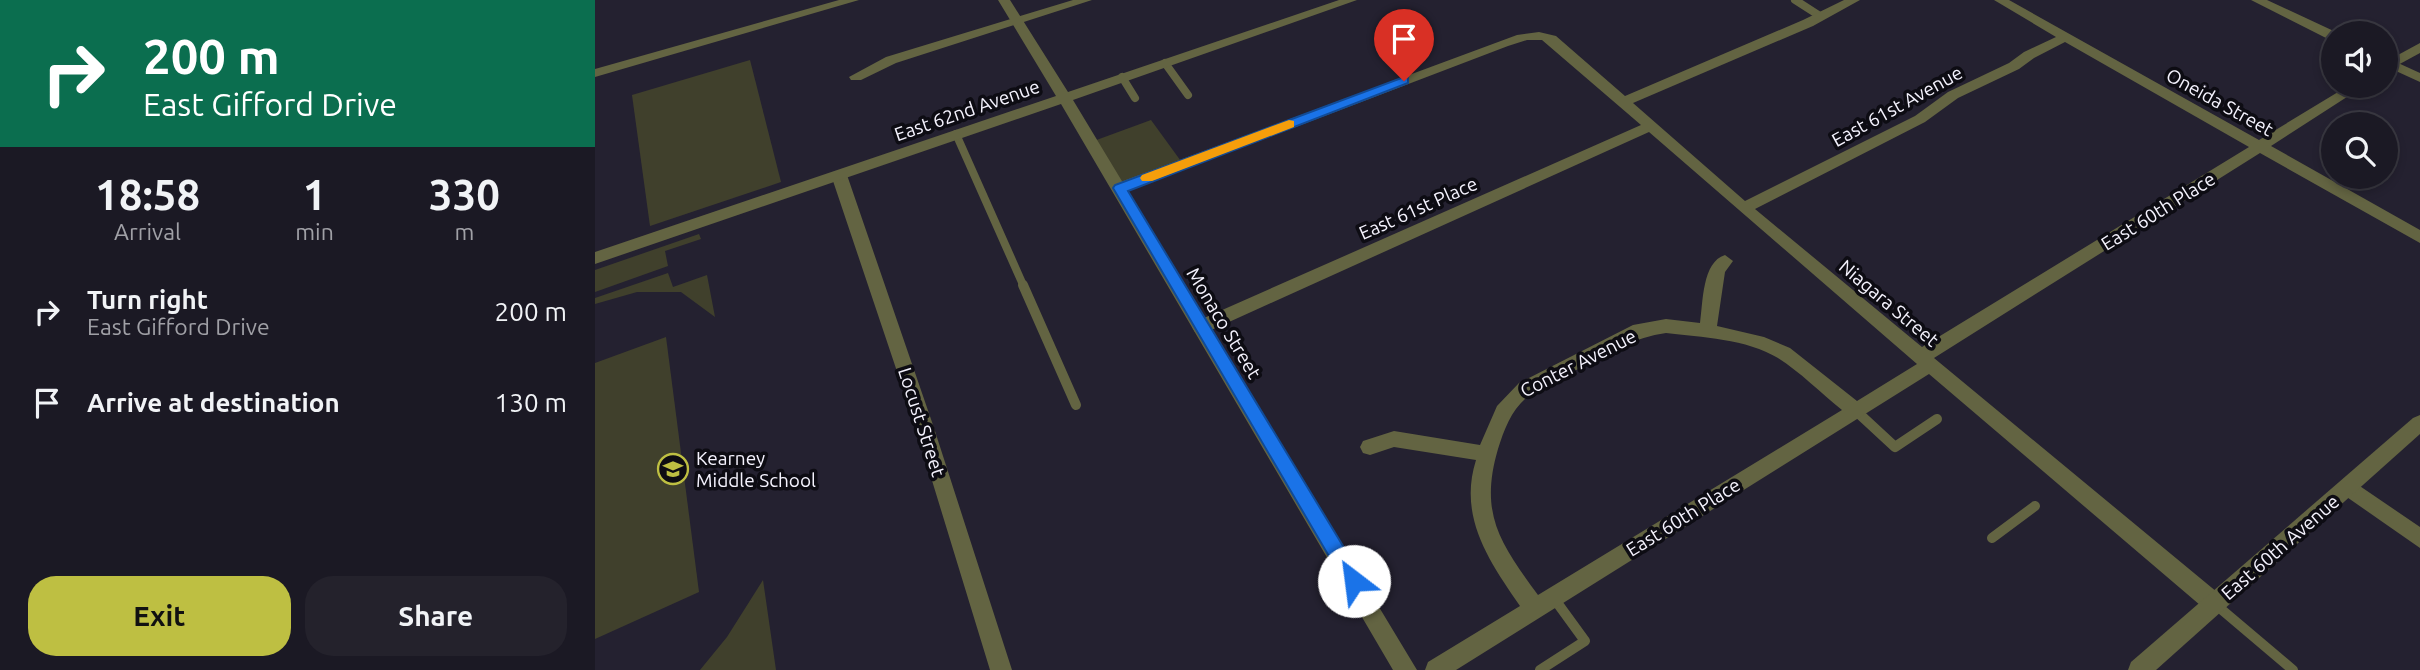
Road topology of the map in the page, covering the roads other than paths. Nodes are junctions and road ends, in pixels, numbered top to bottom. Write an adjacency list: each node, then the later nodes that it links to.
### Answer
1 (853, 0): 17 (street)
2 (1004, 0): 10 (street, Monaco Street)
3 (1086, 0): 10 (street)
4 (1351, 0): 15 (street, East 62nd Avenue)
5 (1795, 0): 9 (lane)
6 (1854, 0): 9 (street)
7 (2000, 0): 12 (street, Oneida Street)
8 (2257, 0): 11 (street)
9 (1820, 16): 25 (street)
10 (1016, 21): 18 (street); 22 (street, Monaco Street)
11 (2321, 30)
12 (2066, 37): 28 (street, Oneida Street); 31 (street, East 61st Avenue)
13 (2420, 47): 14 (street)
14 (2398, 58)
15 (1165, 63): 19 (street, East 62nd Avenue); 21 (lane)
16 (2398, 69): 20 (street)
17 (595, 73)
18 (856, 77)
19 (1122, 77): 22 (street, East 62nd Avenue); 23 (lane)
20 (2420, 78)
21 (1188, 95)
22 (1062, 97): 27 (street, East 62nd Avenue); 30 (street, Monaco Street)
23 (1135, 98)
24 (2338, 98): 28 (street, East 60th Place)
25 (1623, 102): 26 (street, Niagara Street); 30 (street, Niagara Street)
26 (1651, 126): 31 (street, Niagara Street); 35 (street, East 61st Place)
27 (956, 134): 29 (street, East 62nd Avenue); 38 (lane)
28 (2262, 147): 32 (street, Oneida Street); 37 (street, East 60th Place)
29 (839, 175): 33 (street, East 62nd Avenue); 50 (street, Locust Street)
30 (1120, 188): 35 (street, Monaco Street)
31 (1744, 208): 37 (street, Niagara Street)
32 (2420, 237)
33 (595, 257)
34 (1725, 261): 36 (street)
35 (1202, 327): 51 (street, Monaco Street)
36 (1707, 331): 39 (street, Conter Avenue); 43 (street, Conter Avenue)
37 (1925, 361): 39 (street, East 60th Place); 49 (street, Niagara Street)
38 (1076, 405)
39 (1855, 410): 40 (lane); 48 (street, East 60th Place)
40 (1937, 419)
41 (2420, 424): 44 (street, East 60th Avenue)
42 (1370, 447): 43 (street)
43 (1486, 454): 48 (street, Conter Avenue)
44 (2348, 487): 47 (street); 49 (street, East 60th Avenue)
45 (2035, 506): 46 (lane)
46 (1992, 538)
47 (2420, 539)
48 (1544, 603): 52 (street, East 60th Place); 53 (lane)
49 (2215, 604): 54 (street, East 60th Avenue); 55 (lane)
50 (1001, 670)
51 (1406, 670)
52 (1436, 670)
53 (1540, 670)
54 (2139, 670)
55 (2293, 670)

